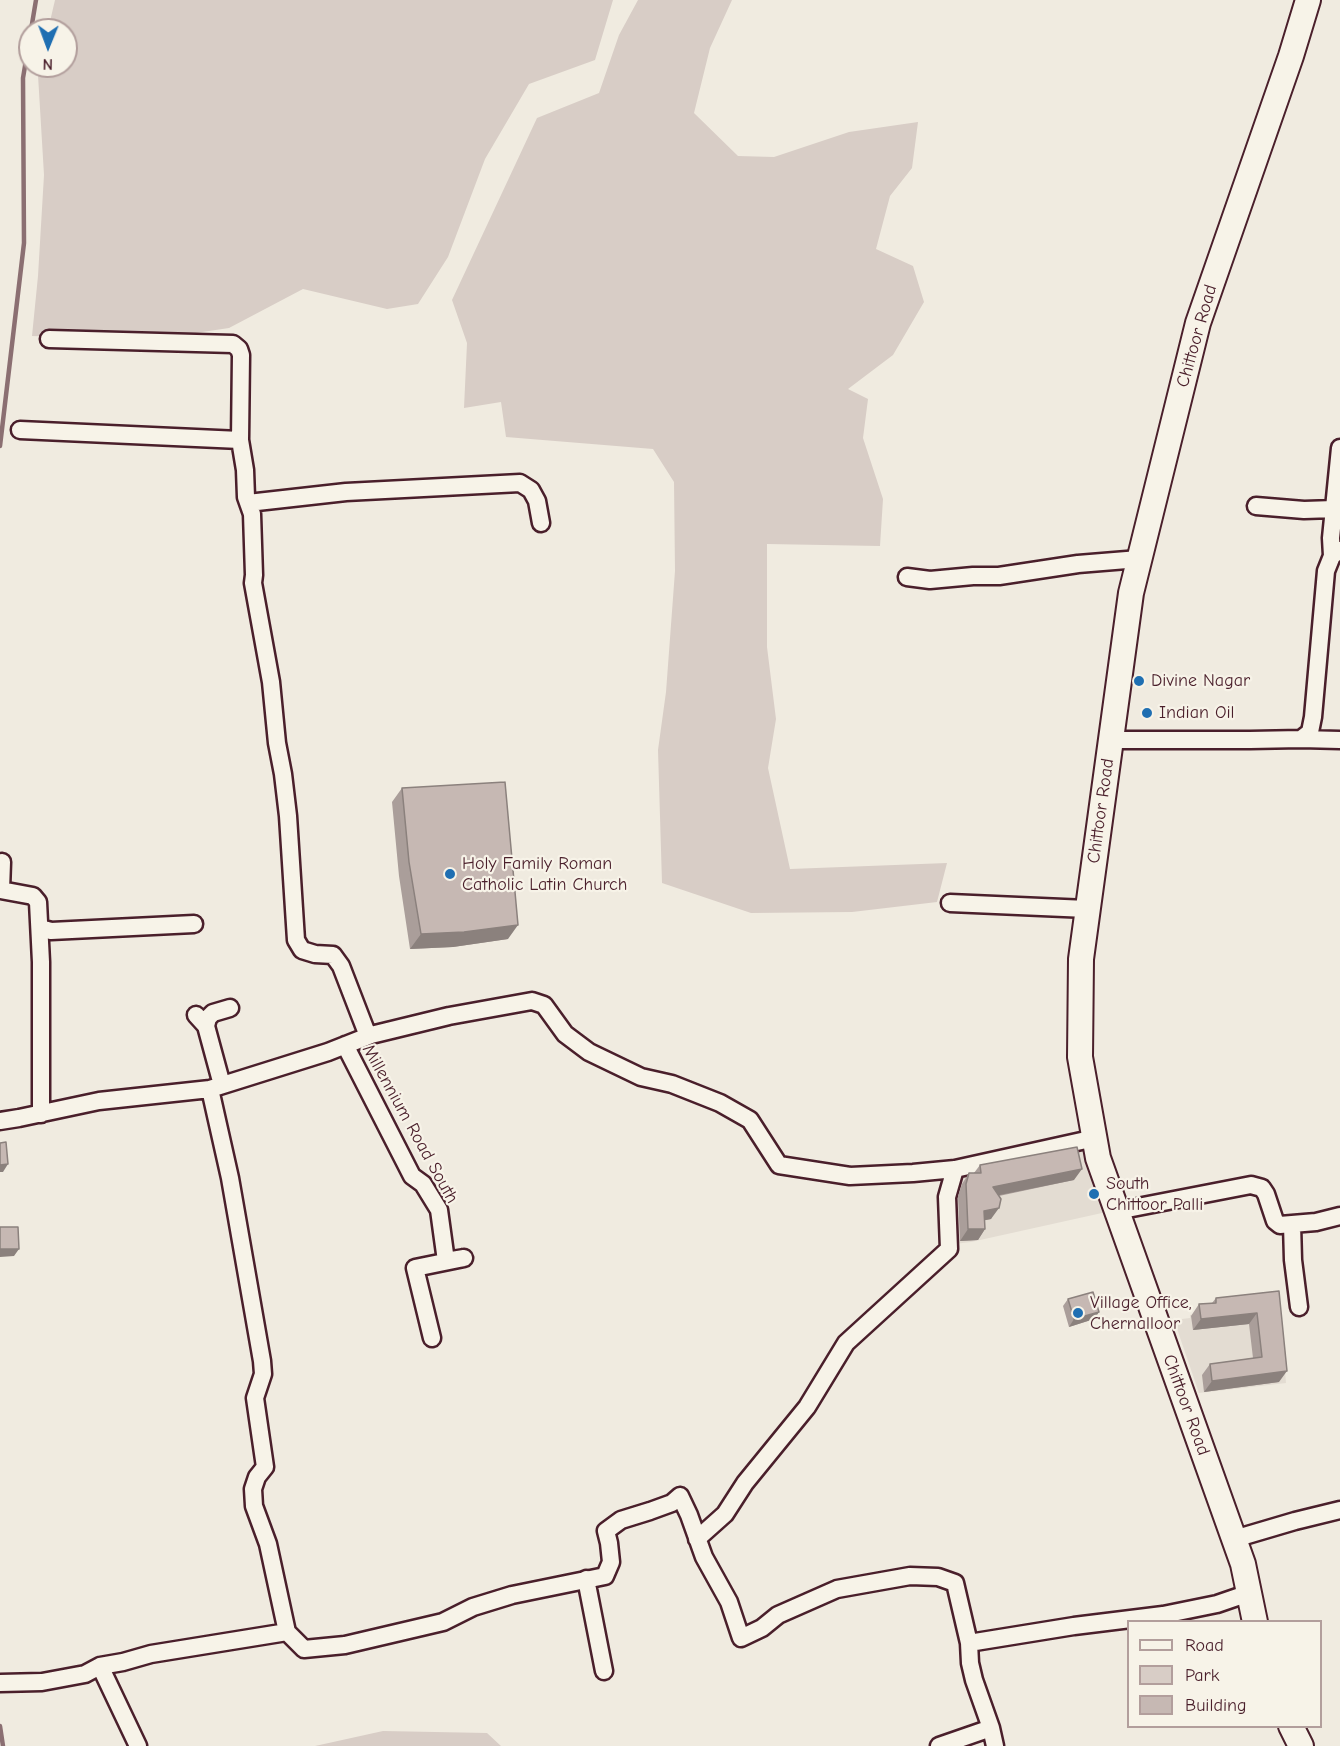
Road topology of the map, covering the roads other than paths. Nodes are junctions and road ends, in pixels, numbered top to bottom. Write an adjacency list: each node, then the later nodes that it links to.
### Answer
1 (1308, 0): 11 (main road, Chittoor Road)
2 (50, 339): 4 (street)
3 (20, 430): 4 (street)
4 (240, 440): 6 (street)
5 (1340, 448): 8 (street)
6 (248, 503): 9 (street); 22 (street)
7 (1256, 506): 8 (street)
8 (1334, 509): 10 (street)
9 (541, 523)
10 (1336, 553): 13 (street)
11 (1140, 559): 12 (street); 14 (main road, Chittoor Road)
12 (907, 577)
13 (1301, 739): 14 (street); 15 (street)
14 (1111, 740): 18 (main road, Chittoor Road)
15 (1340, 740)
16 (2, 862): 20 (street)
17 (950, 903): 18 (street)
18 (1087, 909): 27 (main road, Chittoor Road)
19 (194, 924): 20 (street)
20 (40, 928): 25 (street)
21 (230, 1008): 24 (street)
22 (368, 1036): 23 (street); 28 (street)
23 (345, 1045): 24 (street); 33 (street, Millennium Road South)
24 (216, 1087): 25 (street); 40 (street)
25 (40, 1114): 26 (street)
26 (0, 1120)
27 (1095, 1138): 28 (street); 29 (main road, Chittoor Road)
28 (955, 1169): 35 (street)
29 (1117, 1210): 31 (street); 36 (main road, Chittoor Road)
30 (1340, 1216): 31 (street)
31 (1292, 1224): 32 (street)
32 (1299, 1307)
33 (432, 1338)
34 (1340, 1510): 36 (street)
35 (697, 1539): 37 (street); 41 (street)
36 (1234, 1539): 38 (main road, Chittoor Road)
37 (586, 1579): 40 (street); 43 (street)
38 (1249, 1593): 39 (main road, Chittoor Road); 41 (street)
39 (1255, 1620)
40 (286, 1632): 42 (street)
41 (969, 1643): 45 (street)
42 (100, 1666): 44 (street); 47 (street)
43 (604, 1671)
44 (0, 1683)
45 (991, 1728): 48 (street); 49 (street)
46 (1292, 1728): 50 (main road)
47 (138, 1746)
48 (939, 1746)
49 (995, 1746)
50 (1300, 1746)

